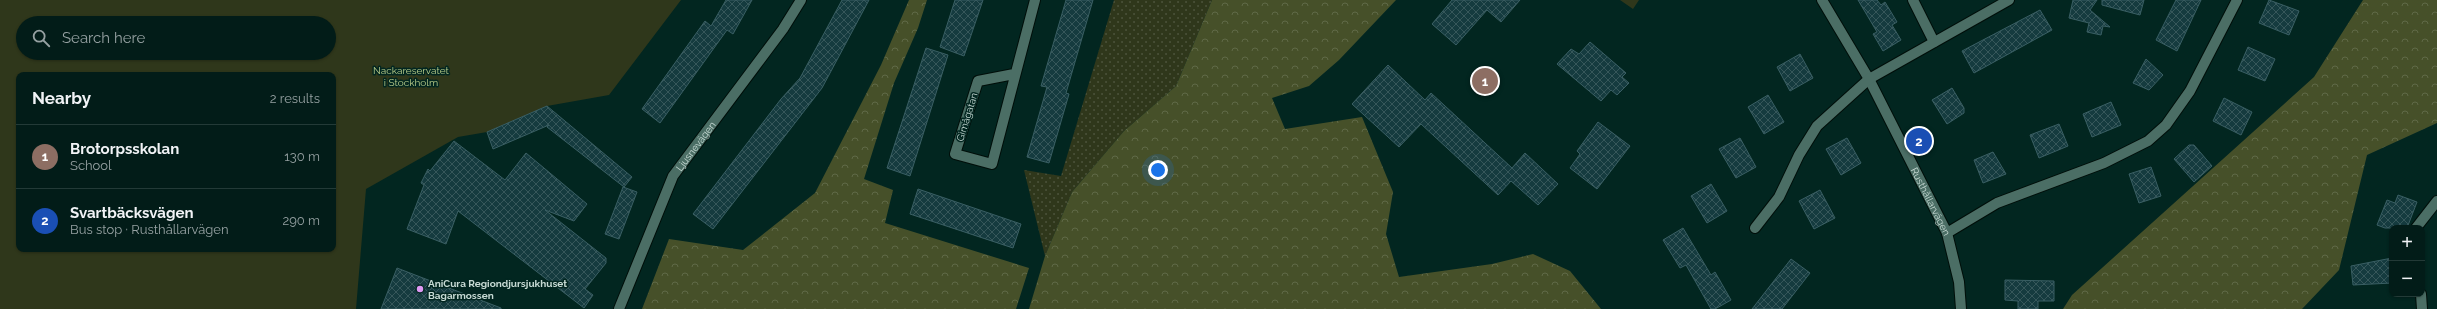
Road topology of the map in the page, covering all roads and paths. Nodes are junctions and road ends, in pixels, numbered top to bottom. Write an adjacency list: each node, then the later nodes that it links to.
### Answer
1 (801, 0): 15 (street, Ljusnevägen)
2 (1035, 0): 8 (street, Gimågatan)
3 (1822, 0): 9 (street, Rusthållarvägen)
4 (1912, 0): 7 (street)
5 (2009, 0): 7 (street)
6 (2237, 0): 13 (street)
7 (1934, 42): 9 (street)
8 (1014, 74): 8 (street, Gimågatan)
9 (1869, 79): 12 (street); 13 (street, Rusthållarvägen)
10 (2437, 200): 11 (street)
11 (2418, 225)
12 (1755, 228)
13 (1947, 233): 16 (street, Rusthållarvägen)
14 (2421, 297): 17 (street)
15 (619, 309)
16 (1961, 309)
17 (2422, 309)

